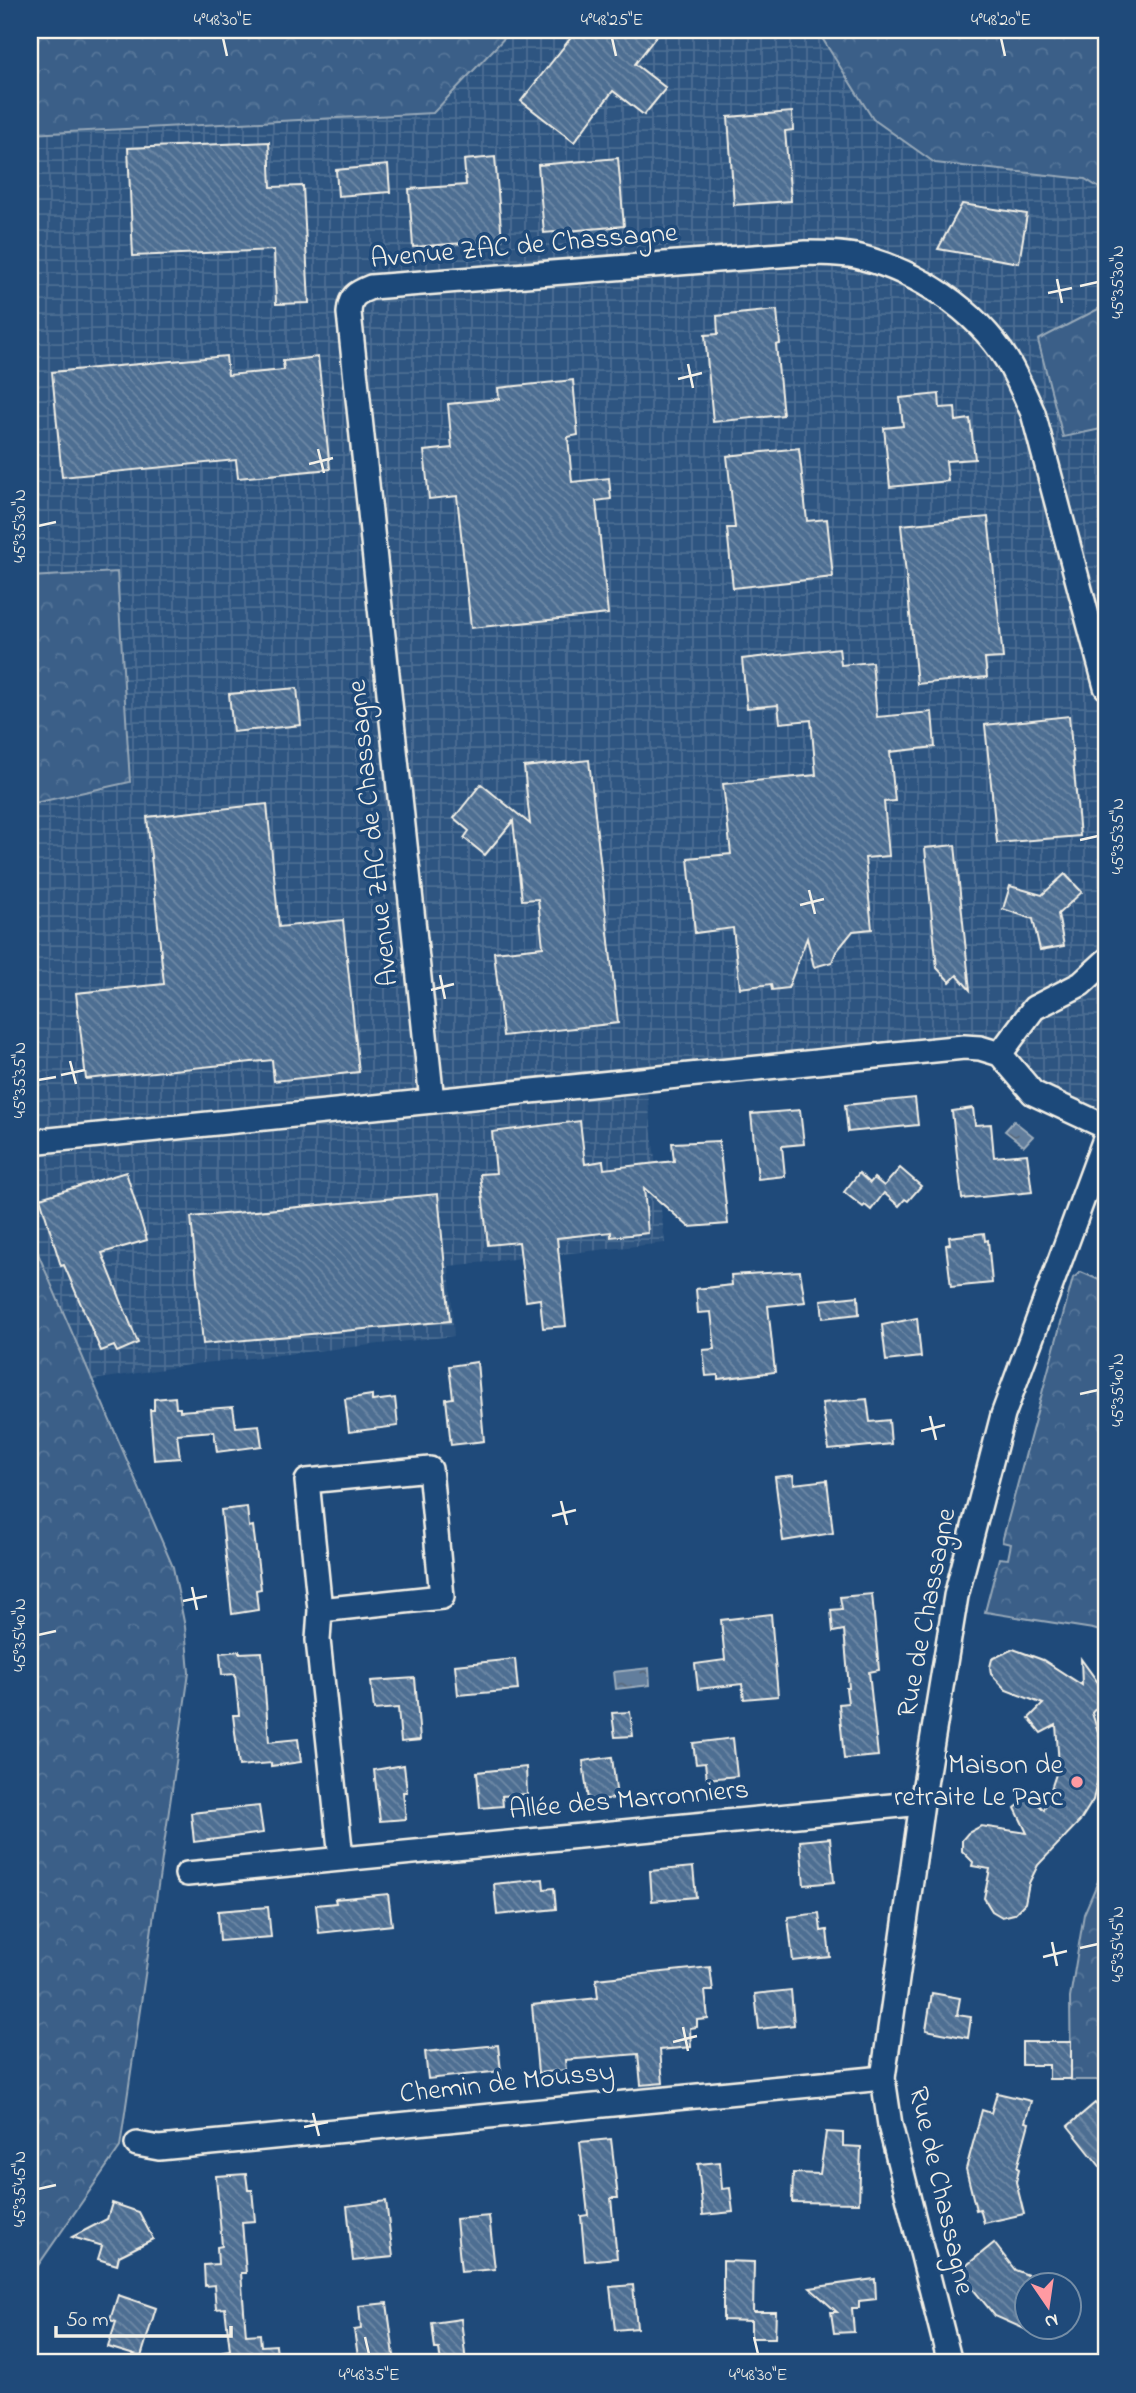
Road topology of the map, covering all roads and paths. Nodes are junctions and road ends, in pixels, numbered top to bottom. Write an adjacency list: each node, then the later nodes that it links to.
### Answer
1 (1106, 687): 4 (street, Avenue ZAC de Chassagne)
2 (1106, 961): 3 (street)
3 (1000, 1054): 4 (street); 5 (street)
4 (432, 1101): 7 (street)
5 (1106, 1127)
6 (1106, 1136): 9 (street, Rue de Chassagne)
7 (30, 1142)
8 (320, 1610): 8 (street); 10 (street)
9 (922, 1803): 10 (street, Allée des Marronniers); 12 (street, Rue de Chassagne)
10 (341, 1858): 11 (street, Allée des Marronniers)
11 (187, 1874)
12 (883, 2078): 13 (street, Chemin de Moussy); 14 (street, Rue de Chassagne)
13 (137, 2144)
14 (950, 2363)

